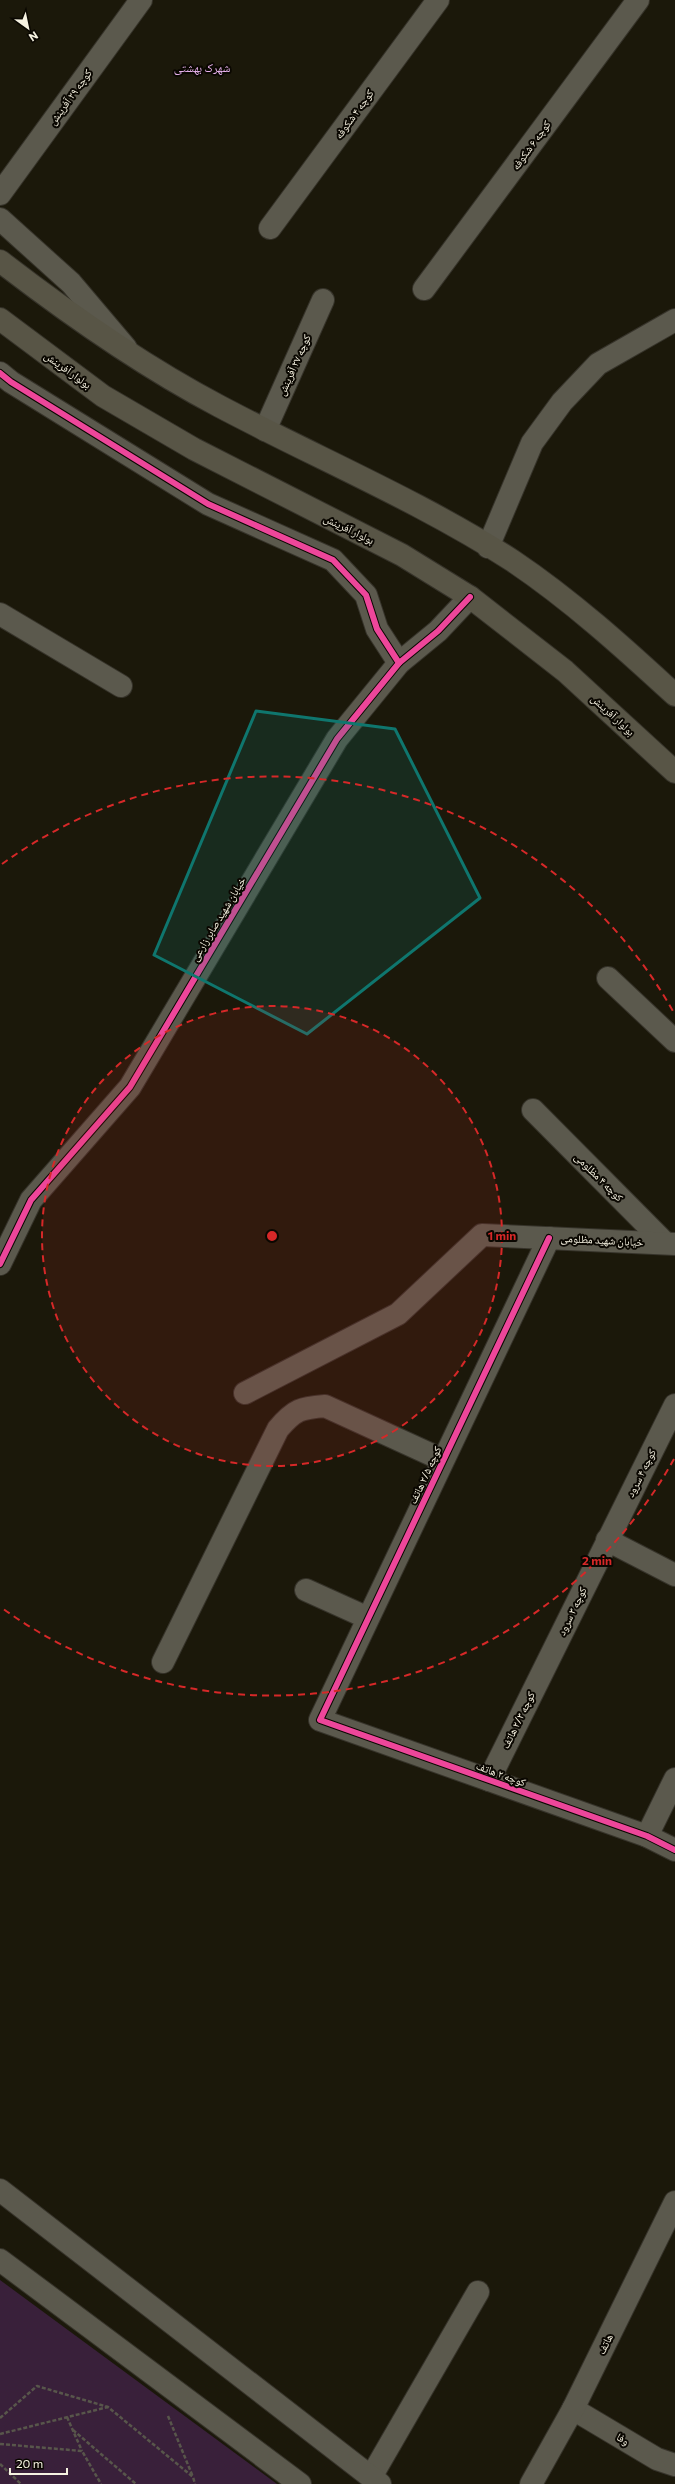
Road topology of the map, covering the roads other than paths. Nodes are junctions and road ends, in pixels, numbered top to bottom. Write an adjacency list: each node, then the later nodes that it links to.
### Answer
1 (141, 0): 4 (street, کوچه ۲۹ آفرینش)
2 (438, 0): 6 (street, کوچه ۴ شکوفه)
3 (638, 0): 8 (street, کوچه ۶ شکوفه)
4 (0, 194)
5 (0, 219): 12 (street)
6 (270, 228)
7 (0, 261): 12 (main road)
8 (424, 289)
9 (323, 300): 14 (street, کوچه ۲۷ آفرینش)
10 (0, 319): 16 (main road, بولوار آفرینش)
11 (675, 320): 15 (street)
12 (136, 359): 14 (main road)
13 (0, 373): 18 (street)
14 (265, 430): 15 (main road)
15 (488, 547): 20 (main road)
16 (470, 597): 18 (street, خیابان شهید صابر زارعی); 21 (main road, بولوار آفرینش)
17 (0, 614): 19 (street)
18 (399, 663): 27 (street, خیابان شهید صابر زارعی)
19 (121, 686)
20 (675, 695)
21 (675, 772)
22 (608, 978): 23 (street)
23 (675, 1041)
24 (533, 1110): 26 (street, کوچه ۴ مظلومی)
25 (549, 1238): 26 (street, خیابان شهید مظلومی); 28 (street, خیابان شهید مظلومی); 30 (street, کوچه ۲/۵ هاتف)
26 (670, 1243)
27 (0, 1264)
28 (245, 1393)
29 (675, 1405): 31 (street, کوچه ۴ سرود)
30 (443, 1460): 34 (street, کوچه ۲/۵ هاتف); 36 (street)
31 (607, 1540): 32 (street); 35 (street, کوچه ۳ سرود)
32 (675, 1575)
33 (306, 1590): 34 (street)
34 (368, 1618): 37 (street, کوچه ۲/۵ هاتف)
35 (548, 1659): 39 (street, کوچه ۲/۳ هاتف)
36 (162, 1662)
37 (320, 1720): 39 (street, کوچه ۲ هاتف)
38 (675, 1779): 40 (street)
39 (489, 1780): 40 (street, کوچه ۲ هاتف)
40 (647, 1836): 41 (street, کوچه ۲ هاتف)
41 (675, 1850)
42 (0, 2190): 48 (street)
43 (675, 2202): 46 (street, هاتف)
44 (0, 2260): 49 (street)
45 (478, 2292): 48 (street)
46 (573, 2410): 47 (street, وفا); 50 (street, هاتف)
47 (675, 2465)
48 (376, 2480)
49 (300, 2484)
50 (531, 2484)

